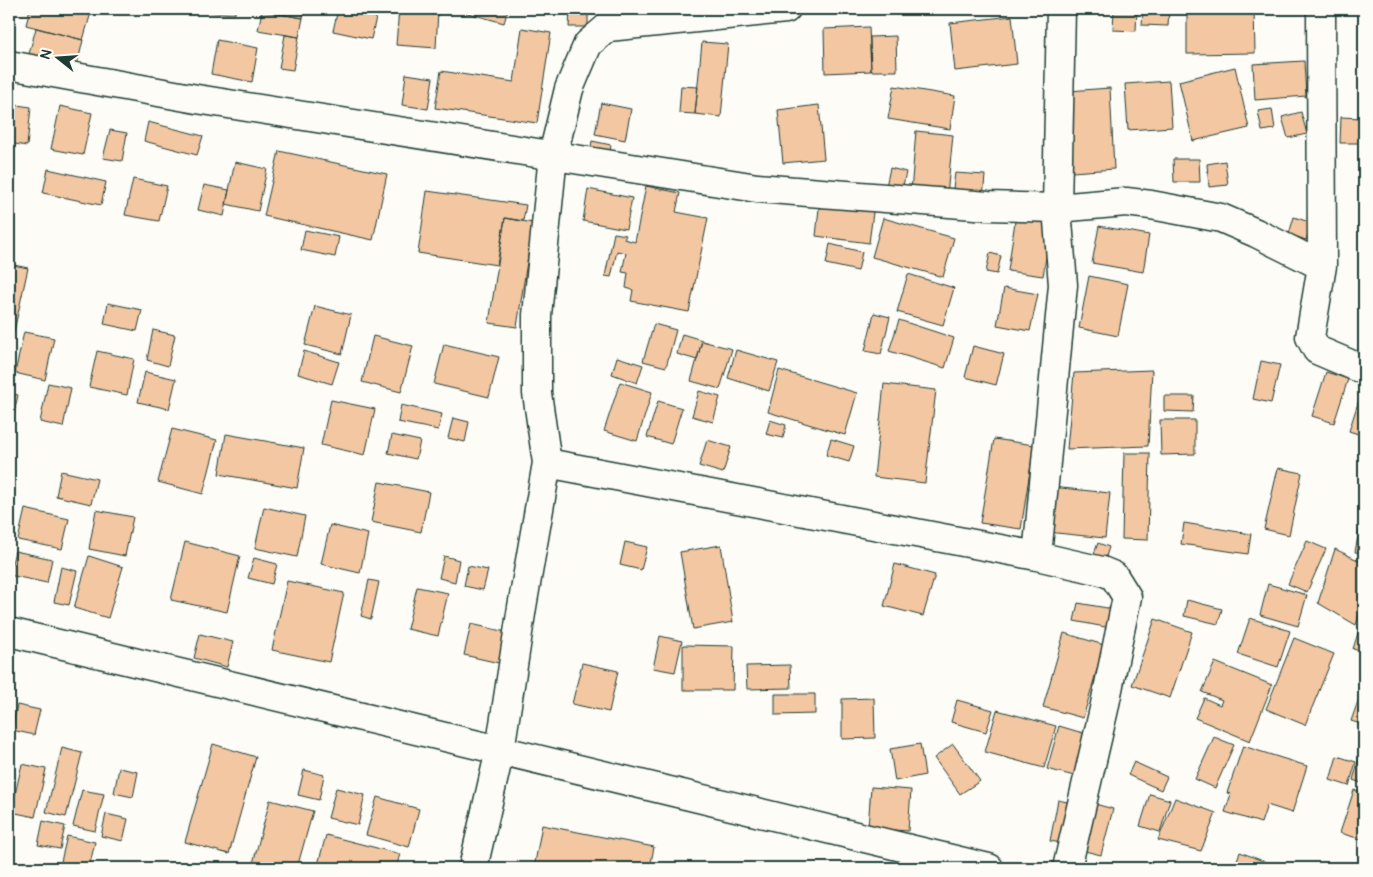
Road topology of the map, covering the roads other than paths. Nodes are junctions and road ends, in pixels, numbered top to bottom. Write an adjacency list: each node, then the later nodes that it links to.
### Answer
1 (786, 9): 4 (street)
2 (1061, 9): 7 (street)
3 (1321, 9): 8 (street)
4 (614, 18): 6 (street)
5 (9, 65): 6 (street)
6 (553, 155): 7 (street); 10 (street)
7 (1057, 208): 8 (street); 11 (street)
8 (1322, 266): 9 (street)
9 (1364, 370)
10 (547, 463): 11 (street); 13 (street)
11 (1037, 556): 16 (street)
12 (9, 632): 13 (street)
13 (500, 750): 14 (street); 15 (street)
14 (473, 868)
15 (989, 868)
16 (1068, 868)

